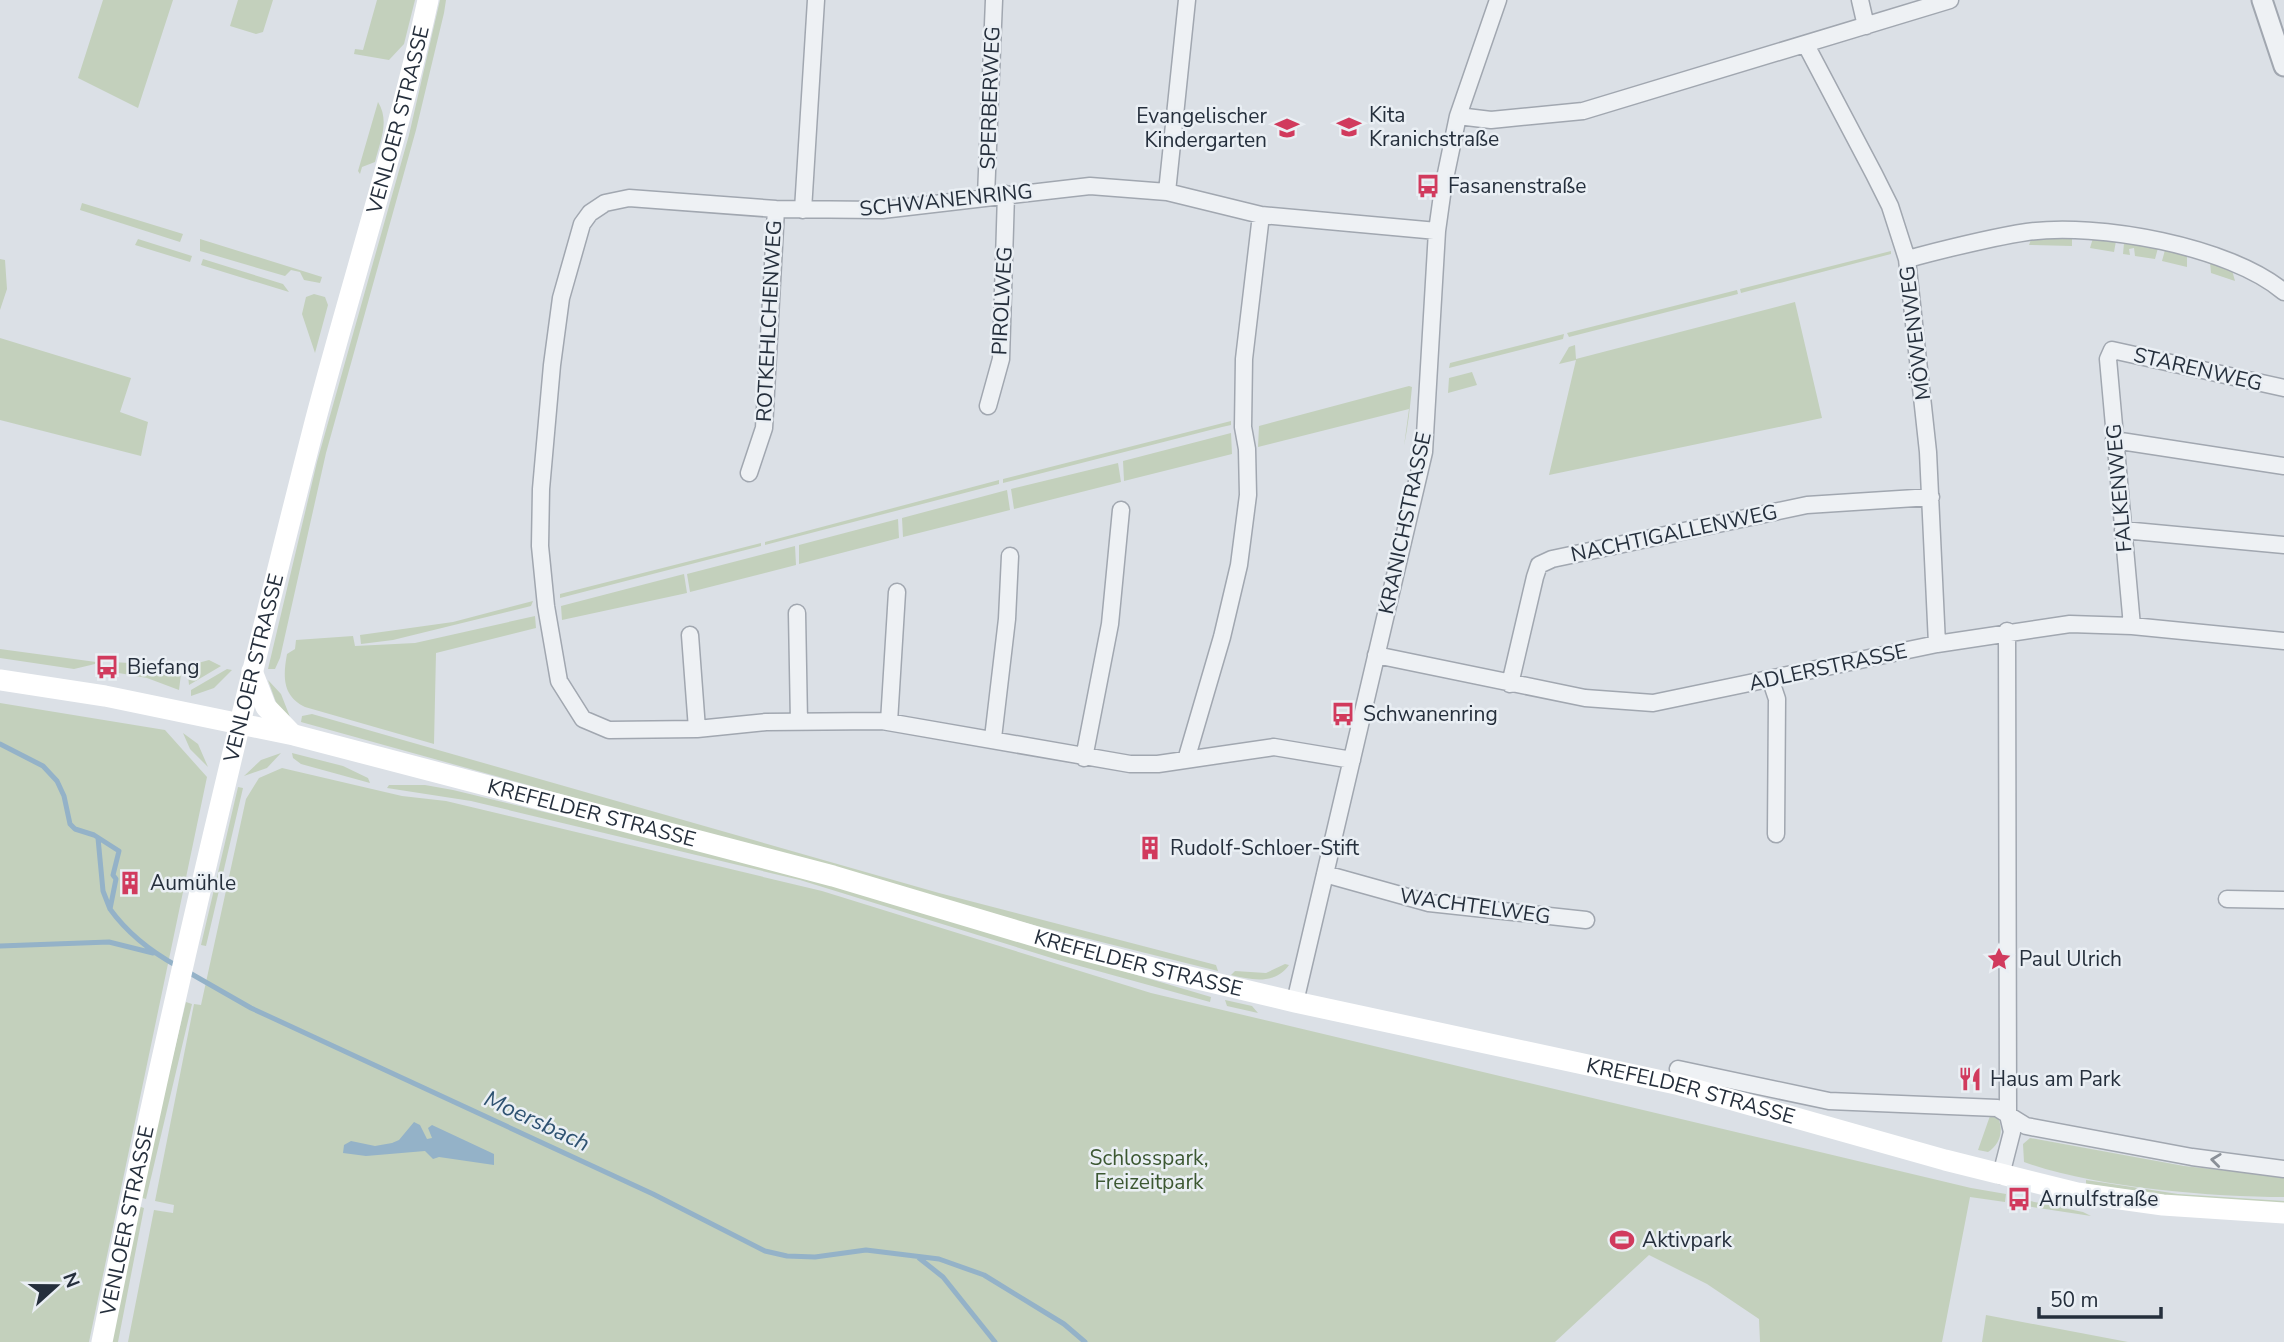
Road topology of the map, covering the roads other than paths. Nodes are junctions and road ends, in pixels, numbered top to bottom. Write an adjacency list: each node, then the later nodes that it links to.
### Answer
1 (428, 0): 41 (main road, VENLOER STRASSE)
2 (816, 0): 17 (street)
3 (995, 0): 15 (street, SPERBERWEG)
4 (1187, 0): 13 (street)
5 (1498, 0): 12 (street, KRANICHSTRASSE)
6 (1860, 0): 9 (street)
7 (1950, 0): 9 (street)
8 (2262, 0): 11 (street)
9 (1866, 26): 10 (street)
10 (1806, 45): 12 (street); 20 (street, MÖWENWEG)
11 (2284, 66)
12 (1458, 116): 19 (street, KRANICHSTRASSE)
13 (1167, 192): 14 (street, SCHWANENRING); 18 (street, SCHWANENRING)
14 (1006, 194): 15 (street, SCHWANENRING); 24 (street, PIROLWEG)
15 (986, 197): 17 (street, SCHWANENRING)
16 (776, 209): 17 (street, SCHWANENRING); 27 (street, ROTKEHLCHENWEG); 48 (street, SCHWANENRING)
17 (803, 210)
18 (1261, 215): 19 (street, SCHWANENRING); 52 (street)
19 (1437, 231): 40 (street, KRANICHSTRASSE)
20 (1907, 259): 21 (street); 28 (street, MÖWENWEG)
21 (2284, 292)
22 (2112, 351): 23 (street, STARENWEG); 25 (street, FALKENWEG)
23 (2284, 388)
24 (988, 406)
25 (2114, 440): 26 (street); 30 (street, FALKENWEG)
26 (2284, 466)
27 (750, 473)
28 (1931, 496): 39 (street, MÖWENWEG); 44 (street, NACHTIGALLENWEG)
29 (1121, 510): 51 (street)
30 (2123, 530): 31 (street); 35 (street, FALKENWEG)
31 (2284, 545)
32 (1010, 556): 50 (street)
33 (897, 592): 46 (street)
34 (797, 613): 45 (street)
35 (2133, 626): 36 (street, ADLERSTRASSE); 38 (street, ADLERSTRASSE)
36 (2007, 631): 39 (street, ADLERSTRASSE); 61 (street)
37 (690, 635): 48 (street)
38 (2284, 640)
39 (1937, 644): 43 (street, ADLERSTRASSE)
40 (1376, 654): 44 (street, ADLERSTRASSE); 53 (street, KRANICHSTRASSE)
41 (252, 670): 47 (main road, VENLOER STRASSE); 49 (main road)
42 (0, 680): 47 (main road, KREFELDER STRASSE)
43 (1771, 681): 44 (street, ADLERSTRASSE); 54 (street)
44 (1510, 684)
45 (799, 722): 46 (street, SCHWANENRING); 48 (street, SCHWANENRING)
46 (889, 722): 50 (street, SCHWANENRING)
47 (238, 724): 49 (main road, KREFELDER STRASSE); 65 (main road, VENLOER STRASSE)
48 (697, 729)
49 (294, 735): 59 (main road, KREFELDER STRASSE)
50 (993, 738): 51 (street, SCHWANENRING)
51 (1084, 758): 52 (street, SCHWANENRING)
52 (1186, 760): 53 (street, SCHWANENRING)
53 (1352, 760): 55 (street, KRANICHSTRASSE)
54 (1776, 834)
55 (1325, 874): 58 (street, WACHTELWEG); 59 (street, KRANICHSTRASSE)
56 (2227, 899): 57 (street)
57 (2284, 900)
58 (1586, 920)
59 (1295, 1002): 63 (main road, KREFELDER STRASSE)
60 (1678, 1069): 61 (street, KREFELDER STRASSE)
61 (2008, 1115): 62 (street, KREFELDER STRASSE, one-way to 61); 63 (street)
62 (2284, 1169)
63 (2001, 1175): 64 (main road, KREFELDER STRASSE)
64 (2284, 1213)
65 (102, 1342)

